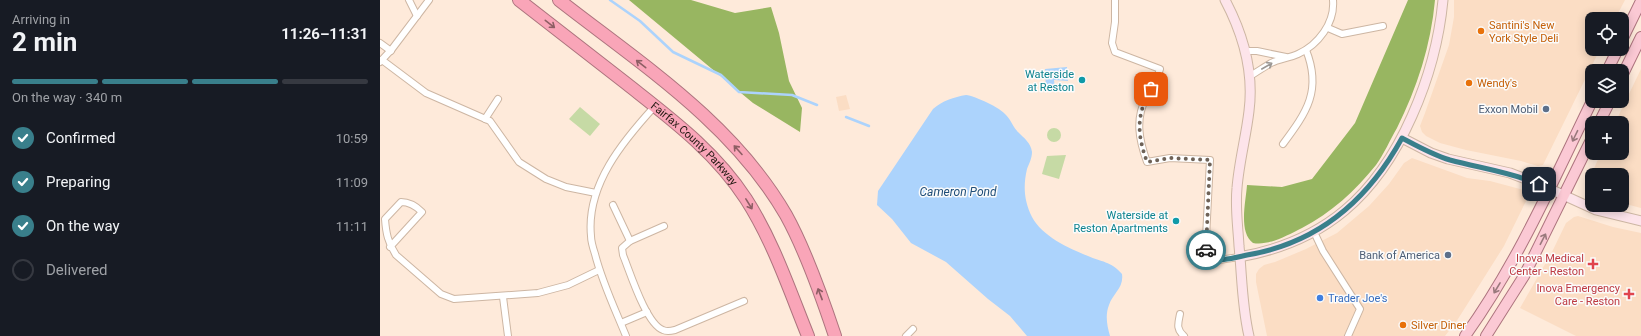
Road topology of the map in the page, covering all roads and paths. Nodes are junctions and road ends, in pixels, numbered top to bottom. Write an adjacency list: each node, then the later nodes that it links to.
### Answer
1 (409, 0): 10 (street)
2 (429, 0): 10 (street)
3 (519, 0): 24 (highway, Fairfax County Parkway, one-way to 24)
4 (559, 0): 47 (highway, one-way to 4)
5 (1115, 0): 39 (street)
6 (1225, 0): 18 (street)
7 (1333, 0): 13 (street)
8 (1444, 0): 27 (street)
9 (1641, 1): 12 (main road)
10 (417, 16): 16 (street)
11 (1383, 26): 13 (street)
12 (1629, 26)
13 (1328, 28): 17 (street)
14 (1641, 38): 21 (main road)
15 (380, 42): 16 (street)
16 (391, 50): 20 (street)
17 (1306, 50): 19 (street); 28 (street)
18 (1246, 51): 19 (street); 22 (street)
19 (1286, 57): 22 (street, one-way to 19)
20 (381, 61): 26 (street)
21 (1628, 64)
22 (1250, 76): 39 (street)
23 (498, 99): 26 (street)
24 (655, 106): 31 (street); 50 (highway, Fairfax County Parkway, one-way to 50)
25 (1589, 108): 30 (main road, one-way to 30)
26 (485, 119): 31 (street)
27 (1402, 138): 30 (street); 36 (street)
28 (1284, 144)
29 (1585, 152): 32 (main road)
30 (1549, 189): 32 (street); 55 (main road, one-way to 55)
31 (596, 193): 40 (street)
32 (1564, 196): 34 (street); 56 (main road, one-way to 32)
33 (614, 205): 37 (street)
34 (1641, 221)
35 (664, 226): 37 (street)
36 (1314, 232): 39 (street); 54 (street)
37 (630, 241): 43 (street)
38 (390, 247): 38 (street); 41 (street)
39 (1239, 257): 53 (street)
40 (599, 270): 41 (street); 45 (street)
41 (503, 297): 48 (street)
42 (744, 301): 43 (street)
43 (647, 312): 45 (street)
44 (1180, 314): 52 (street)
45 (621, 323): 49 (street)
46 (913, 329): 51 (street)
47 (835, 334)
48 (508, 336)
49 (626, 336)
50 (807, 336)
51 (906, 336)
52 (1184, 336)
53 (1249, 336)
54 (1348, 336)
55 (1465, 336)
56 (1486, 336)

